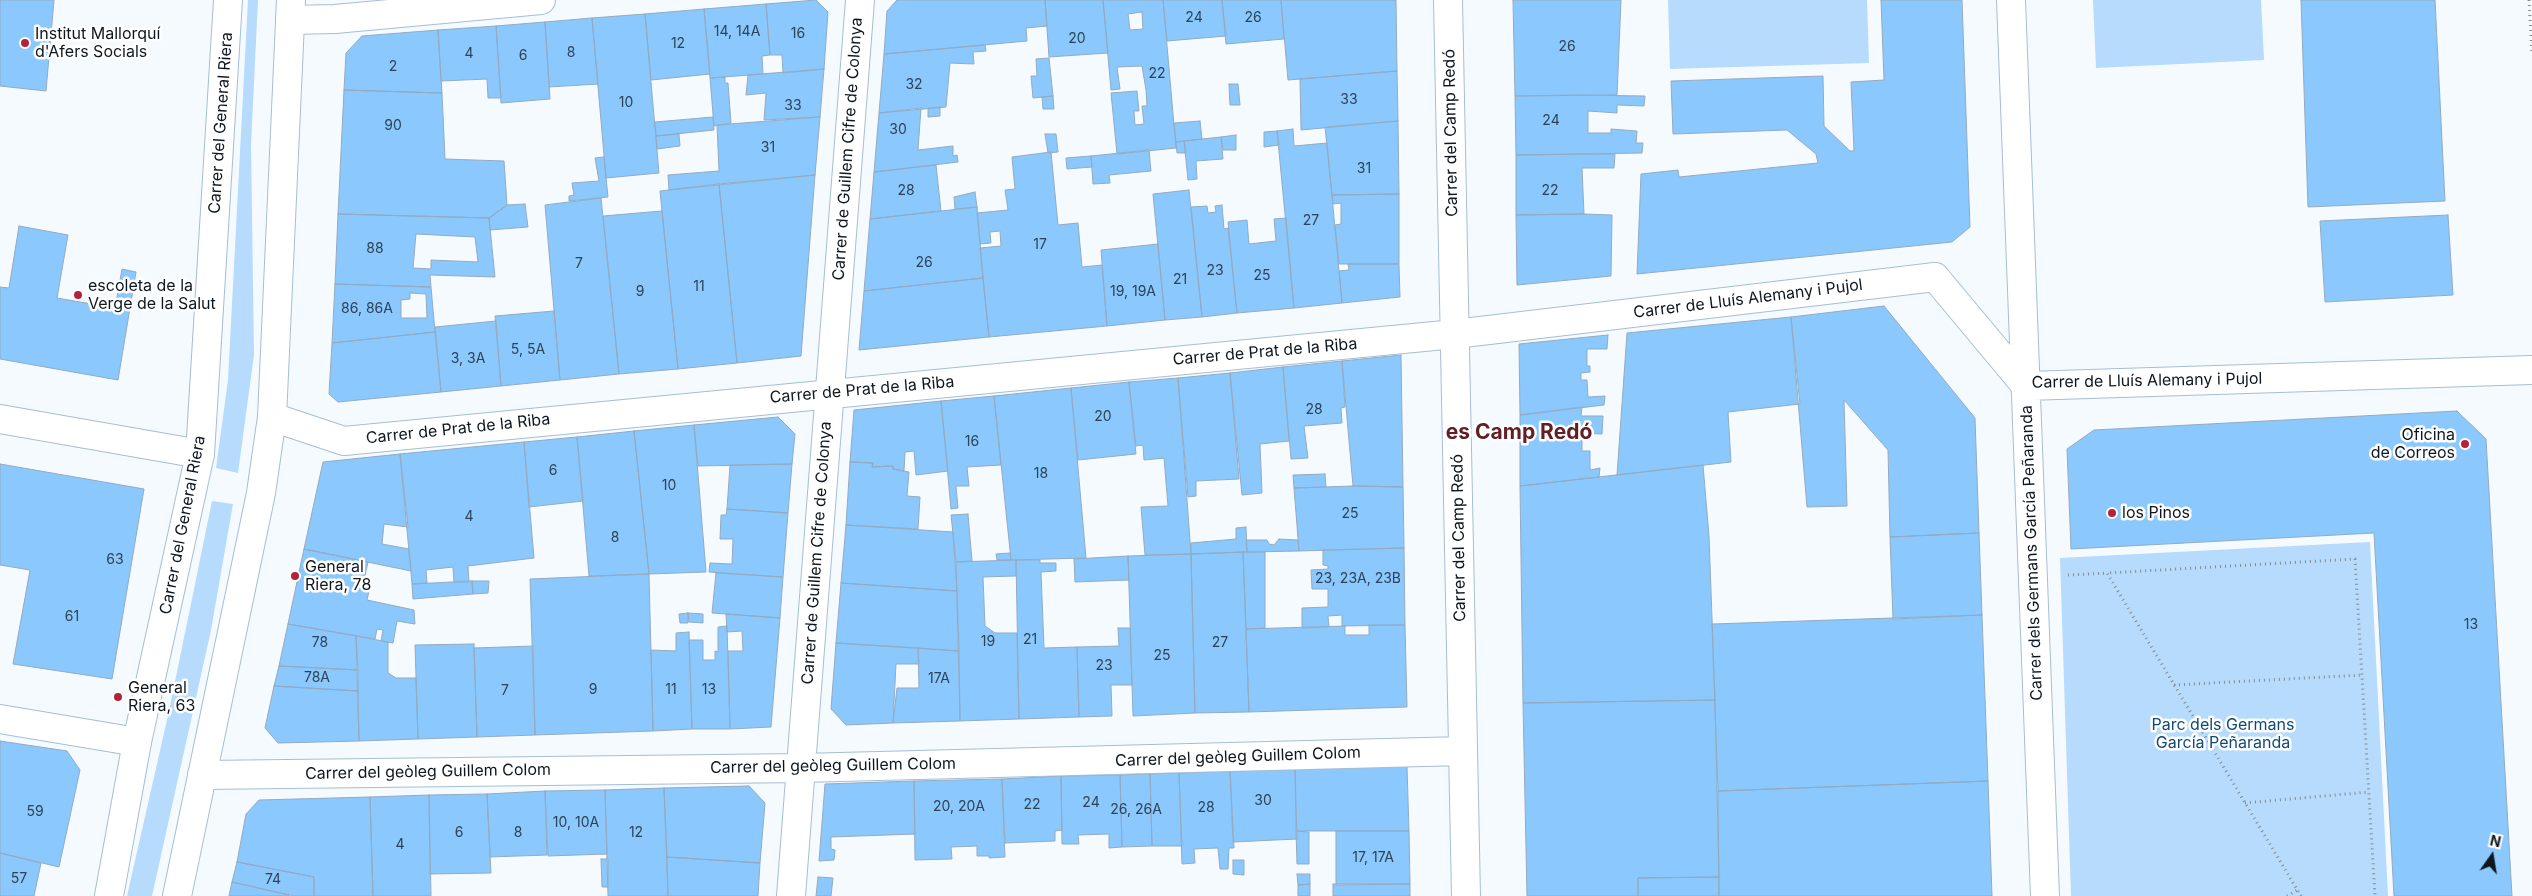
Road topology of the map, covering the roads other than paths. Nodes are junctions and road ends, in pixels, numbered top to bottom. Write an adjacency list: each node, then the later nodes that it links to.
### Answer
1 (228, 0): 13 (street, Carrer del General Riera)
2 (541, 0): 6 (street)
3 (860, 0): 10 (street, Carrer de Guillem Cifre de Colonya)
4 (1448, 0): 7 (street, Carrer del Camp Redó)
5 (2011, 0): 9 (street, Carrer dels Germans García Peñaranda)
6 (291, 10): 11 (street)
7 (1455, 334): 9 (street, Carrer de Lluís Alemany i Pujol); 10 (street, Carrer de Prat de la Riba); 16 (street, Carrer del Camp Redó)
8 (2532, 370): 9 (street, Carrer de Lluís Alemany i Pujol)
9 (2026, 386): 23 (street, Carrer dels Germans García Peñaranda)
10 (829, 393): 11 (street, Carrer de Prat de la Riba); 17 (street, Carrer de Guillem Cifre de Colonya)
11 (272, 417): 18 (street)
12 (0, 419): 13 (street)
13 (200, 454): 15 (street, Carrer del General Riera)
14 (0, 719): 15 (street)
15 (138, 742): 19 (street, Carrer del General Riera)
16 (1463, 751): 17 (street, Carrer del geòleg Guillem Colom); 22 (street, Carrer del Camp Redó)
17 (801, 768): 18 (street, Carrer del geòleg Guillem Colom); 21 (street, Carrer de Guillem Cifre de Colonya)
18 (202, 775): 20 (street)
19 (109, 896)
20 (177, 896)
21 (791, 896)
22 (1466, 896)
23 (2045, 896)

